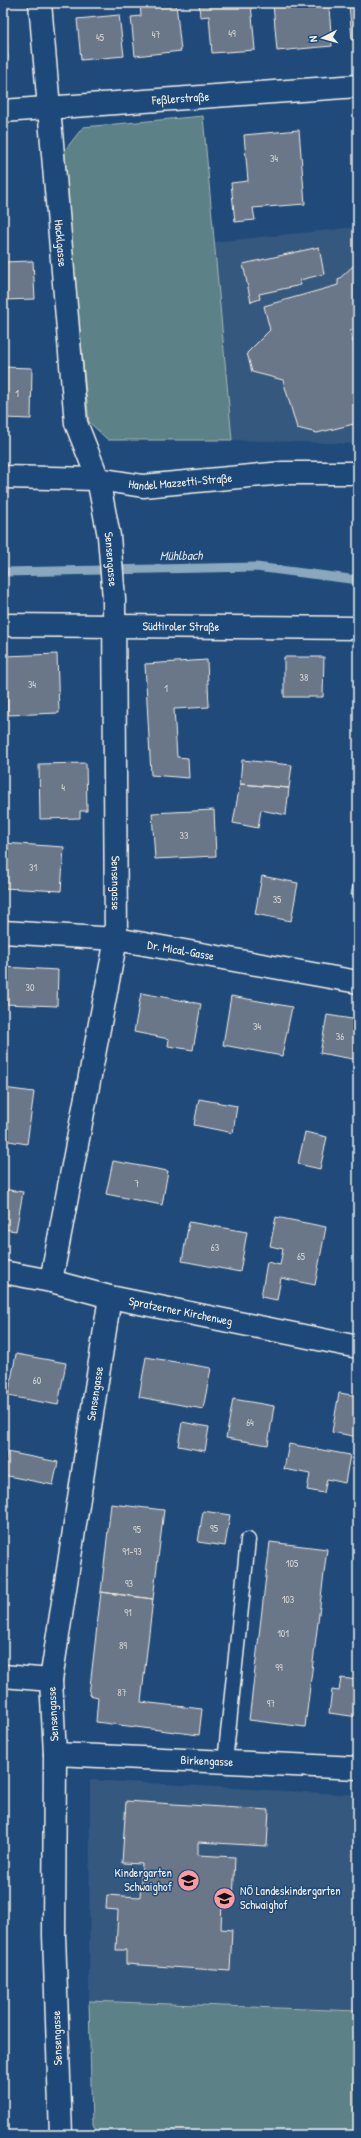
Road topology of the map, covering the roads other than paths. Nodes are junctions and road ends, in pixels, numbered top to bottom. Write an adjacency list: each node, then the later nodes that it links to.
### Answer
1 (40, 3): 3 (street, Hacklgasse)
2 (358, 86): 3 (street, Feßlerstraße)
3 (48, 108): 4 (street, Feßlerstraße); 7 (street, Hacklgasse)
4 (3, 111)
5 (358, 473): 7 (street, Handel Mazzetti-Straße)
6 (3, 476): 7 (street, Handel Mazzetti-Straße)
7 (98, 480): 9 (street, Sensengasse)
8 (3, 624): 9 (street, Südtiroler Straße)
9 (115, 624): 10 (street, Südtiroler Straße); 12 (street, Sensengasse)
10 (358, 628)
11 (3, 932): 12 (street, Dr. Mical-Gasse)
12 (116, 939): 13 (street, Dr. Mical-Gasse); 15 (street, Sensengasse)
13 (358, 982)
14 (3, 1272): 15 (street, Spratzerner Kirchenweg)
15 (51, 1281): 16 (street, Spratzerner Kirchenweg)
16 (110, 1297): 17 (street, Spratzerner Kirchenweg); 20 (street, Sensengasse)
17 (358, 1347)
18 (248, 1540): 22 (lane)
19 (3, 1676): 20 (street)
20 (51, 1680): 21 (street, Sensengasse)
21 (55, 1754): 22 (street, Birkengasse); 24 (street, Sensengasse)
22 (225, 1762): 23 (street, Birkengasse)
23 (358, 1768)
24 (61, 2135)

